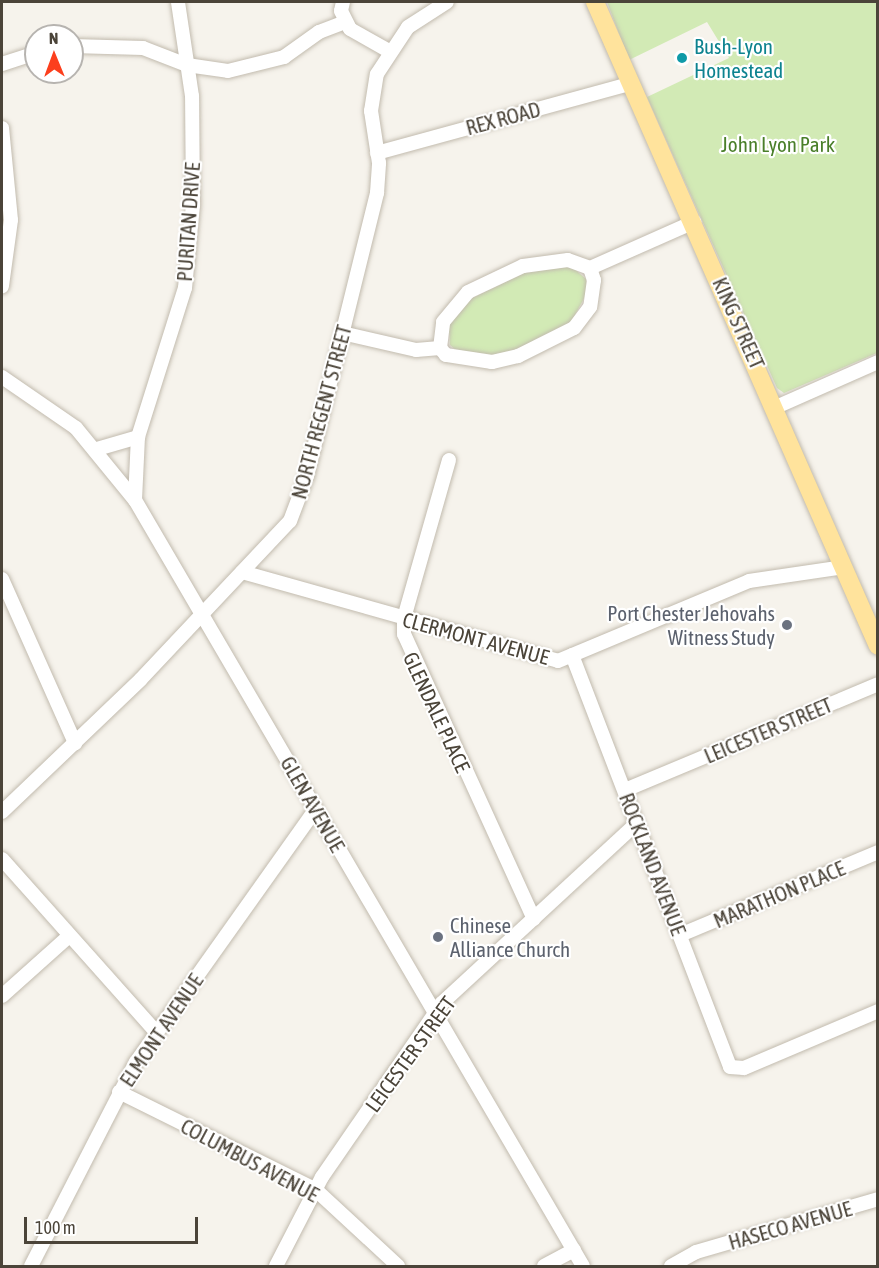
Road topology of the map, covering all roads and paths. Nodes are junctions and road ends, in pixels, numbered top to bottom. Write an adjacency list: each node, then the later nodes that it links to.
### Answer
1 (178, 2): 11 (street, PURITAN DRIVE)
2 (343, 2): 6 (street)
3 (447, 2): 5 (street, NORTH REGENT STREET)
4 (595, 2): 12 (main road, KING STREET)
5 (428, 6): 8 (street, NORTH REGENT STREET)
6 (345, 22): 8 (street); 11 (street)
7 (84, 46): 11 (street)
8 (389, 51): 14 (street, NORTH REGENT STREET)
9 (24, 57): 10 (street)
10 (2, 64)
11 (187, 65): 23 (street, PURITAN DRIVE)
12 (630, 84): 14 (street, REX ROAD); 15 (main road, KING STREET)
13 (2, 128): 17 (street)
14 (377, 153): 18 (street, NORTH REGENT STREET)
15 (694, 222): 16 (street); 22 (main road, KING STREET)
16 (590, 268): 19 (street); 19 (street)
17 (2, 286)
18 (342, 333): 19 (street); 28 (street, NORTH REGENT STREET)
19 (440, 348)
20 (878, 362): 22 (street)
21 (2, 377): 24 (street, GLEN AVENUE)
22 (776, 407): 27 (main road, KING STREET)
23 (138, 437): 24 (street); 26 (street, PURITAN DRIVE)
24 (97, 449): 26 (street, GLEN AVENUE)
25 (449, 460): 31 (street, GLENDALE PLACE)
26 (135, 500): 30 (street, GLEN AVENUE)
27 (844, 567): 32 (main road, KING STREET); 33 (street, CLERMONT AVENUE)
28 (242, 572): 30 (street, NORTH REGENT STREET); 31 (street, CLERMONT AVENUE)
29 (2, 579): 35 (street)
30 (201, 614): 35 (street, NORTH REGENT STREET); 37 (street, GLEN AVENUE)
31 (404, 618): 33 (street, CLERMONT AVENUE); 42 (street, GLENDALE PLACE)
32 (878, 646)
33 (572, 655): 36 (street, ROCKLAND AVENUE)
34 (878, 684): 36 (street, LEICESTER STREET)
35 (75, 743): 38 (street, NORTH REGENT STREET)
36 (625, 790): 39 (street, ROCKLAND AVENUE)
37 (316, 809): 47 (street, GLEN AVENUE); 48 (street, ELMONT AVENUE)
38 (2, 812)
39 (636, 824): 42 (street, LEICESTER STREET); 43 (street, ROCKLAND AVENUE)
40 (878, 852): 43 (street, MARATHON PLACE)
41 (2, 859): 44 (street)
42 (534, 919): 47 (street, LEICESTER STREET)
43 (680, 935): 46 (street, ROCKLAND AVENUE)
44 (69, 936): 45 (street); 48 (street)
45 (2, 996)
46 (878, 1011)
47 (435, 1014): 50 (street, LEICESTER STREET); 52 (street, GLEN AVENUE)
48 (156, 1032): 49 (street, ELMONT AVENUE)
49 (118, 1092): 50 (street, COLUMBUS AVENUE); 53 (street, ELMONT AVENUE)
50 (316, 1190): 54 (street, LEICESTER STREET); 55 (street, COLUMBUS AVENUE)
51 (878, 1199): 58 (street, HASECO AVENUE)
52 (574, 1250): 56 (street); 57 (street, GLEN AVENUE)
53 (31, 1266)
54 (276, 1266)
55 (398, 1266)
56 (543, 1266)
57 (583, 1266)
58 (671, 1266)

